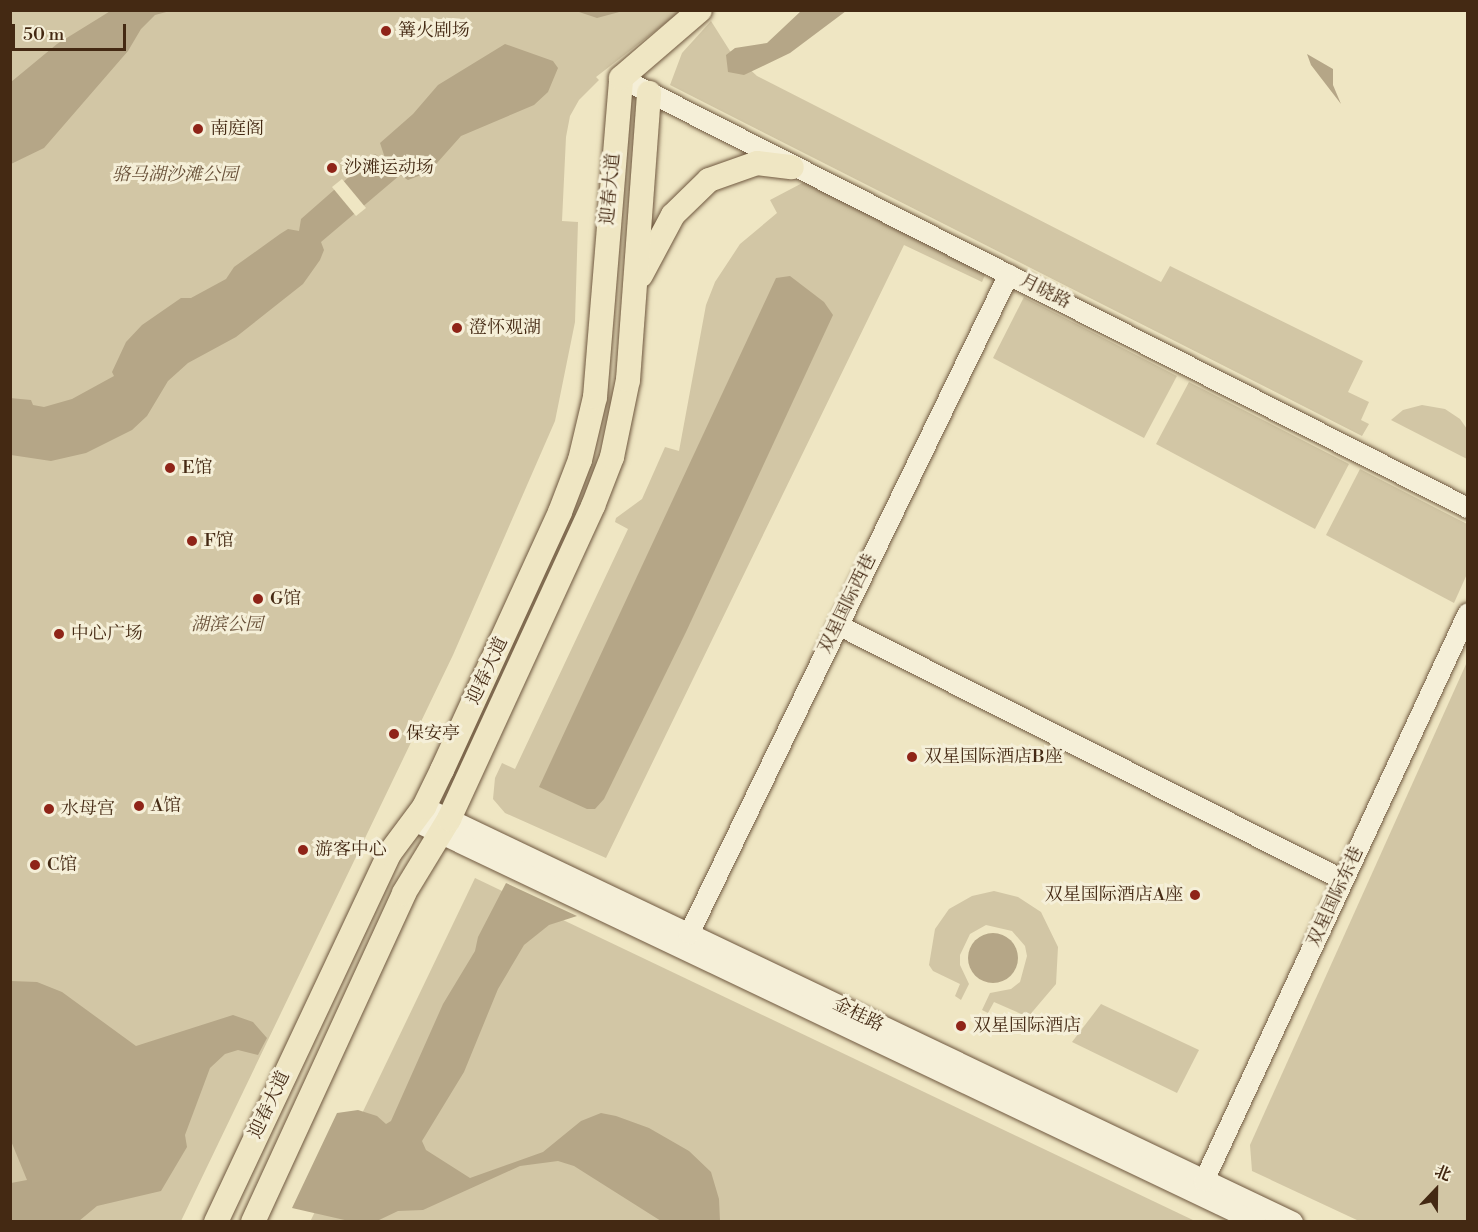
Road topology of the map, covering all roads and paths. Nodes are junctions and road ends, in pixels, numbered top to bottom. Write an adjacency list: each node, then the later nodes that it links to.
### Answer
1 (700, 10): 2 (main road)
2 (621, 78): 3 (street, 月晓路); 10 (main road, 迎春大道)
3 (649, 93): 4 (street, 月晓路); 6 (main road, 迎春大道)
4 (792, 167): 5 (street, 月晓路); 6 (main road)
5 (1009, 274): 7 (street, 月晓路); 9 (street, 双星国际西巷)
6 (636, 285): 11 (main road, 迎春大道)
7 (1467, 508)
8 (1467, 613): 12 (street, 双星国际东巷)
9 (838, 625): 12 (street); 13 (street, 双星国际西巷)
10 (419, 814): 11 (street, 金桂路); 15 (main road, 迎春大道)
11 (445, 827): 13 (street, 金桂路); 16 (main road, 迎春大道); 17 (street, 金桂路)
12 (1343, 880): 14 (street, 双星国际东巷)
13 (688, 934): 14 (street, 金桂路)
14 (1204, 1181): 18 (street, 金桂路)
15 (216, 1221)
16 (253, 1221)
17 (1256, 1221)
18 (1293, 1221)

